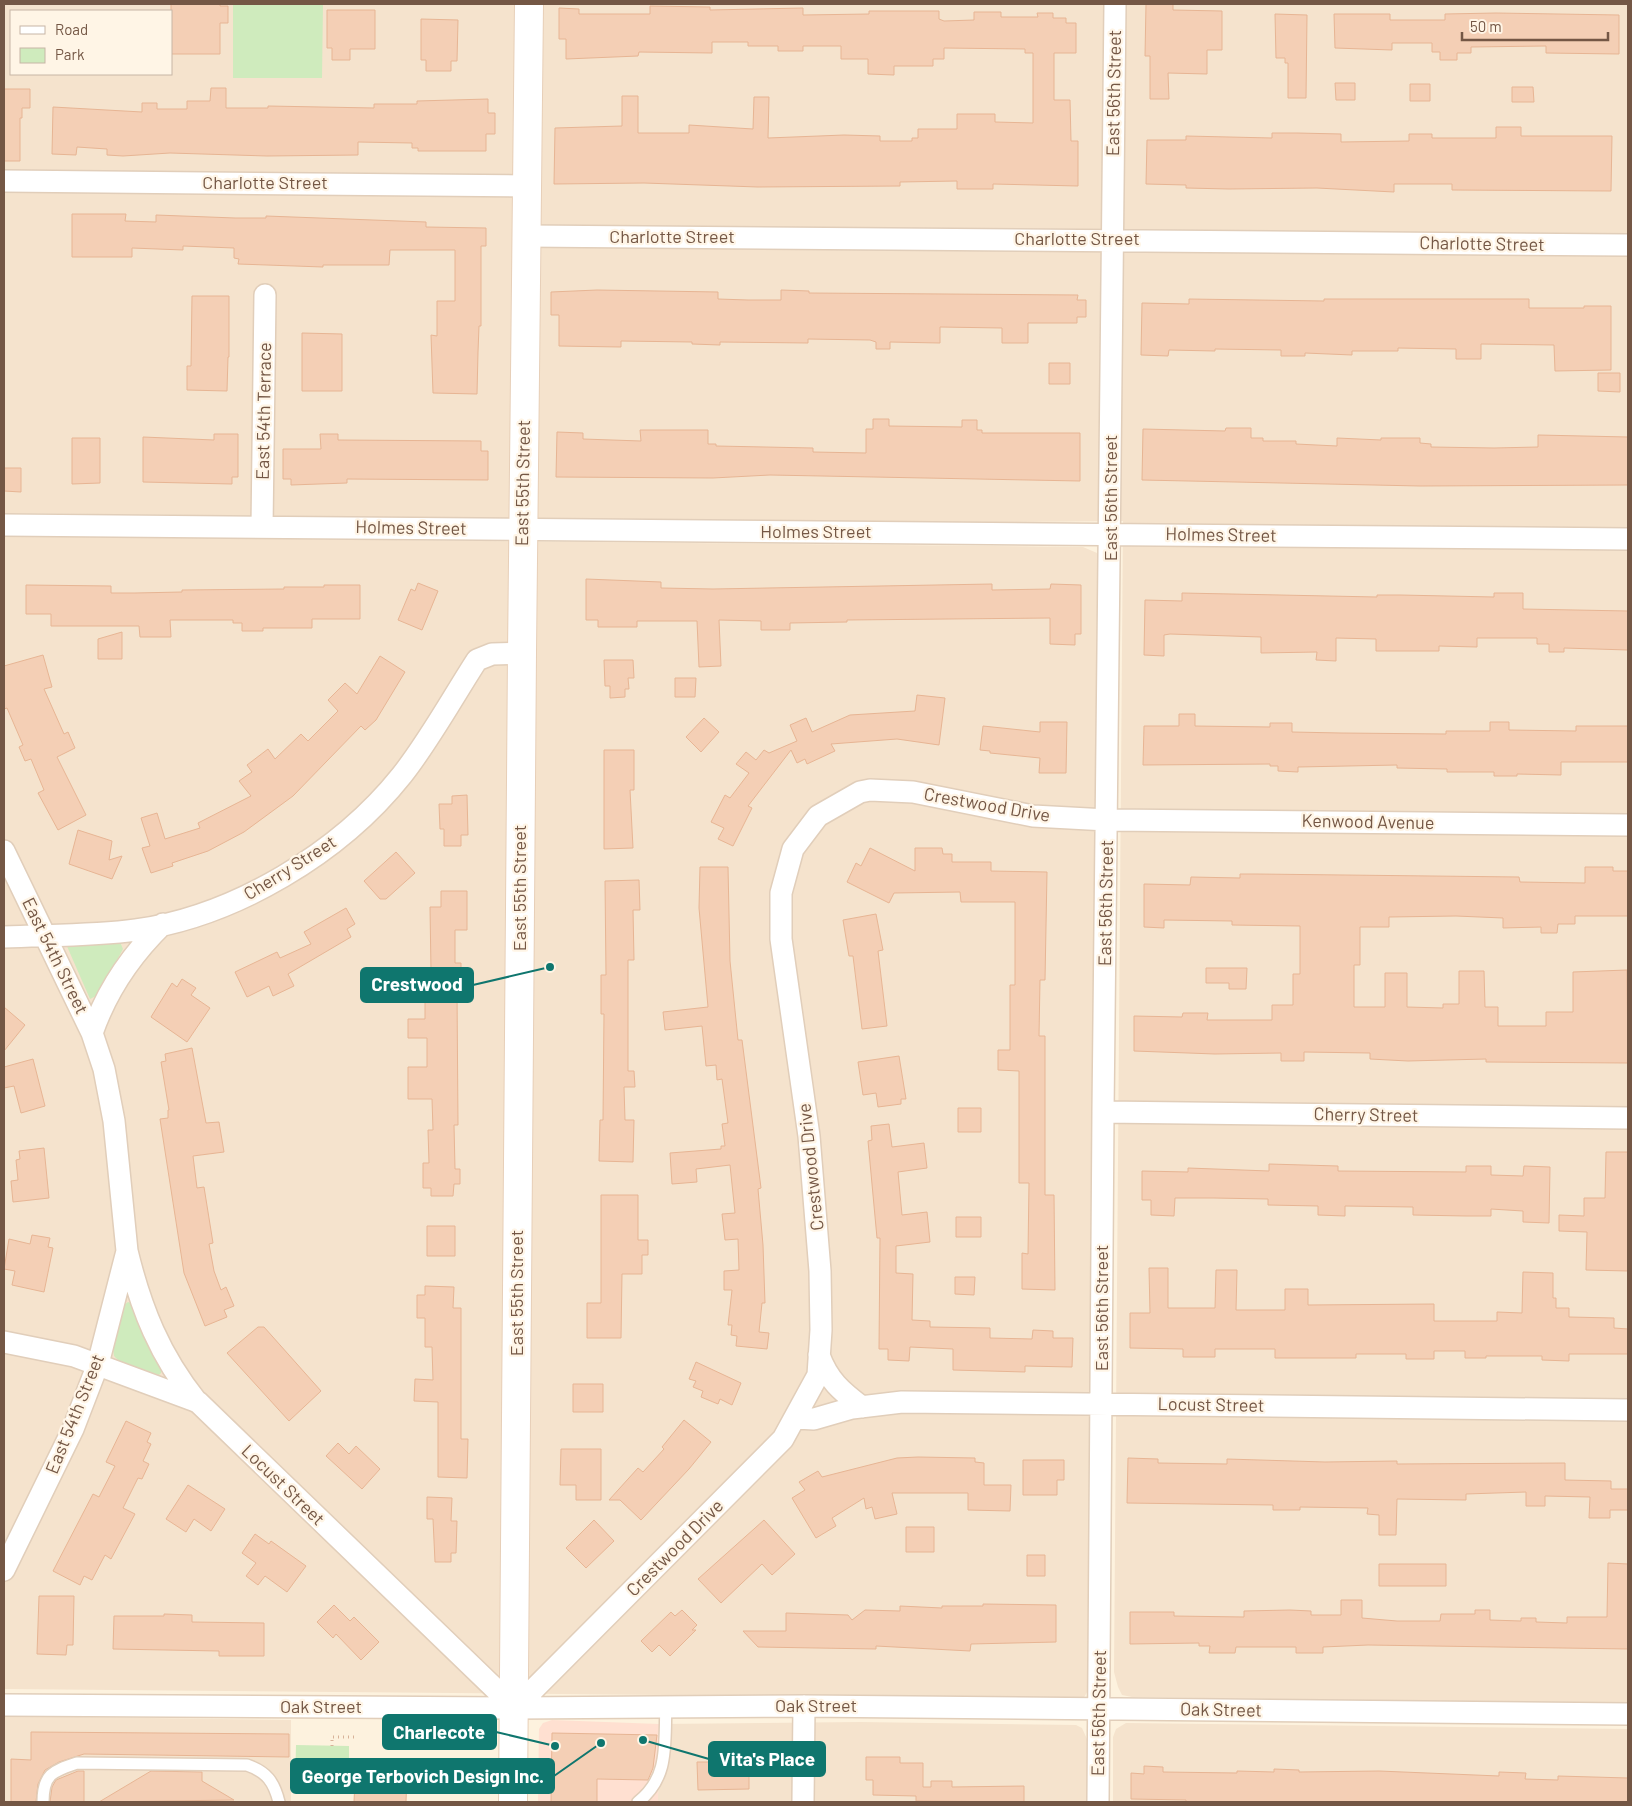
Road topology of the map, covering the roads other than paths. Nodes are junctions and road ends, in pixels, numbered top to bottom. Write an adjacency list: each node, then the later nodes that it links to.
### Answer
1 (529, 4): 4 (main road, East 55th Street)
2 (1115, 4): 6 (street, East 56th Street)
3 (4, 181): 4 (street, Charlotte Street)
4 (527, 186): 5 (main road, East 55th Street)
5 (526, 236): 6 (street, Charlotte Street); 11 (main road, East 55th Street)
6 (1113, 240): 7 (street, Charlotte Street); 12 (street, East 56th Street)
7 (1628, 245)
8 (265, 295): 10 (street, East 54th Terrace)
9 (4, 524): 10 (street, Holmes Street)
10 (262, 527): 11 (street, Holmes Street)
11 (523, 529): 12 (street, Holmes Street); 14 (main road, East 55th Street)
12 (1111, 534): 13 (street, Holmes Street); 15 (street, East 56th Street)
13 (1628, 539)
14 (522, 653): 18 (street, Cherry Street); 37 (main road, East 55th Street)
15 (1107, 820): 16 (street, Kenwood Avenue); 22 (street, East 56th Street); 26 (street, Crestwood Drive)
16 (1628, 825)
17 (4, 852): 19 (street, East 54th Street)
18 (163, 924): 19 (street, Cherry Street); 21 (street, East 54th Street)
19 (45, 935): 20 (street, Cherry Street); 21 (street, East 54th Street)
20 (4, 937)
21 (92, 1033): 24 (street, East 54th Street)
22 (1103, 1112): 23 (street, Cherry Street); 29 (street, East 56th Street)
23 (1628, 1118)
24 (127, 1251): 27 (street, East 54th Street); 28 (street, East 54th Street)
25 (4, 1342): 27 (street, Locust Street)
26 (819, 1355): 30 (street); 32 (street, Crestwood Drive)
27 (98, 1364): 28 (street, Locust Street); 33 (street, East 54th Street)
28 (198, 1402): 37 (street, Locust Street)
29 (1102, 1404): 30 (street, Locust Street); 31 (street, Locust Street); 38 (street, East 56th Street)
30 (862, 1407): 32 (street, Locust Street)
31 (1628, 1410)
32 (796, 1418): 37 (street, Crestwood Drive)
33 (4, 1570)
34 (4, 1705): 37 (street, Oak Street)
35 (666, 1706): 36 (street, Oak Street); 37 (street, Oak Street); 43 (lane)
36 (804, 1706): 38 (street, Oak Street); 44 (street)
37 (515, 1708): 42 (main road, East 55th Street)
38 (1100, 1708): 39 (street, Oak Street); 45 (street, East 56th Street)
39 (1628, 1714)
40 (43, 1802): 41 (lane)
41 (279, 1802)
42 (513, 1802)
43 (638, 1802)
44 (804, 1802)
45 (1098, 1802)

